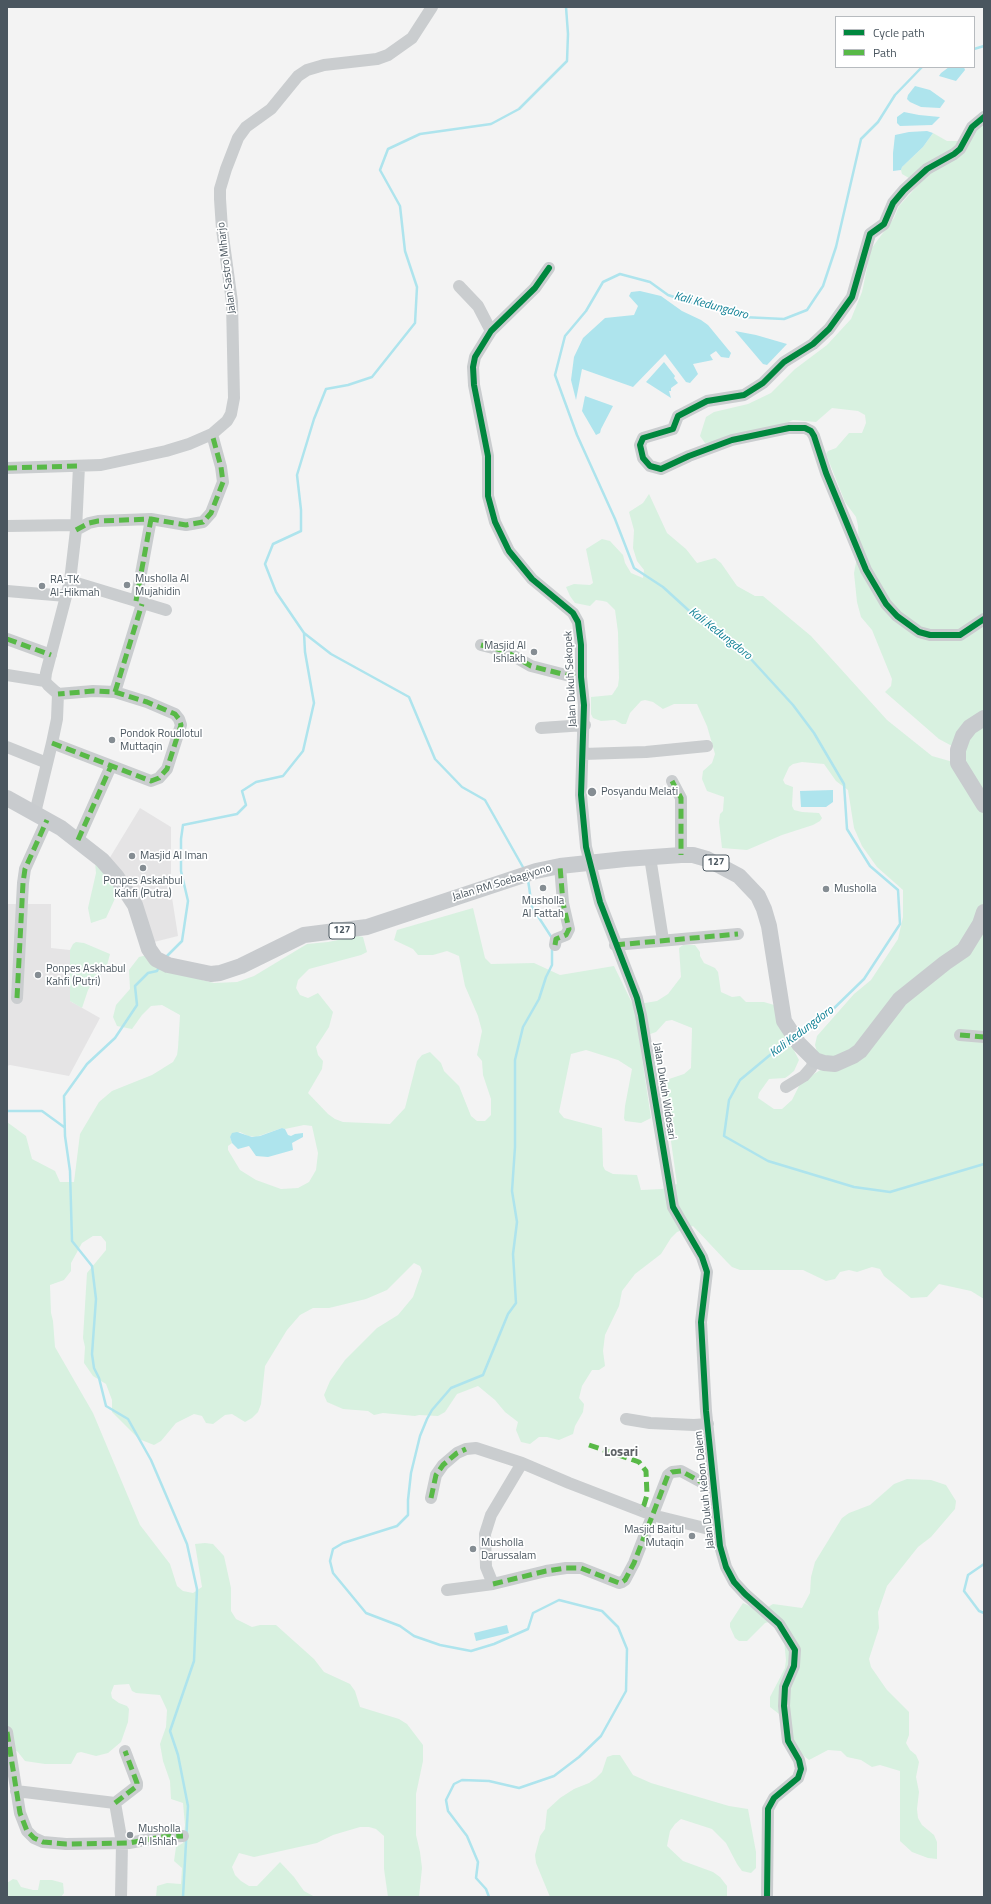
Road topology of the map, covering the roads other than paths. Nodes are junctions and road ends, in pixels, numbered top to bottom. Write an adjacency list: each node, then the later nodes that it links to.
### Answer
1 (432, 7): 6 (street, Jalan Sastro Miharjo)
2 (984, 117): 17 (street)
3 (549, 268): 5 (street, Jalan Dukuh Sekopek)
4 (459, 286): 5 (street)
5 (491, 331): 22 (street, Jalan Dukuh Sekopek)
6 (212, 434): 7 (street, Jalan Sastro Miharjo); 9 (street)
7 (79, 466): 8 (street, Jalan Sastro Miharjo); 11 (street)
8 (7, 468)
9 (151, 519): 11 (street); 15 (street)
10 (7, 526): 11 (street)
11 (76, 528): 12 (street)
12 (70, 581): 14 (street); 15 (street)
13 (7, 591): 14 (street)
14 (66, 596): 20 (street)
15 (139, 602): 16 (street); 24 (street)
16 (166, 610)
17 (984, 619)
18 (7, 639): 20 (street)
19 (481, 645): 22 (street, Jalan Dukuh Sekopek)
20 (51, 655): 23 (street)
21 (7, 675): 23 (street)
22 (582, 677): 27 (street, Jalan Dukuh Sekopek)
23 (46, 681): 25 (street)
24 (115, 692): 25 (street); 34 (street)
25 (58, 694): 29 (street)
26 (984, 718): 37 (main road)
27 (585, 725): 28 (street, Jalan Dukuh Sekopek); 32 (street, Jalan Dukuh Sekopek)
28 (541, 728)
29 (52, 743): 33 (street); 34 (street)
30 (707, 746): 32 (street)
31 (7, 747): 33 (street)
32 (583, 754): 42 (street, Jalan Dukuh Sekopek)
33 (47, 763): 38 (street)
34 (111, 766): 39 (street)
35 (672, 781): 40 (street)
36 (7, 798): 38 (main road, Jalan RM Soebagiyono / 127)
37 (984, 805)
38 (41, 816): 39 (main road, Jalan RM Soebagiyono / 127); 49 (street)
39 (78, 840): 43 (main road, Jalan RM Soebagiyono / 127)
40 (681, 855): 41 (main road, Jalan RM Soebagiyono / 127); 52 (main road, Jalan RM Soebagiyono / 127)
41 (650, 857): 42 (main road, Jalan RM Soebagiyono / 127); 46 (street)
42 (589, 862): 43 (main road, Jalan RM Soebagiyono / 127); 48 (street, Jalan Dukuh Widosari)
43 (560, 866): 47 (street)
44 (984, 912): 52 (main road)
45 (738, 934): 46 (street)
46 (663, 940): 48 (street)
47 (555, 945)
48 (616, 945): 54 (street, Jalan Dukuh Widosari)
49 (17, 998)
50 (960, 1035): 51 (street)
51 (984, 1037)
52 (815, 1060): 53 (street)
53 (786, 1087)
54 (701, 1322): 56 (street, Jalan Dukuh Kebon Dalem)
55 (626, 1419): 56 (street, Jalan Dukuh Kebon Dalem)
56 (708, 1424): 58 (street, Jalan Dukuh Kebon Dalem)
57 (522, 1463): 59 (street, Jalan Dukuh Kebon Dalem); 60 (street, Jalan Dukuh Kebon Dalem); 62 (street)
58 (714, 1487): 60 (street, Jalan Dukuh Kebon Dalem); 61 (street, Jalan Dukuh Kebon Dalem)
59 (431, 1498)
60 (652, 1515): 61 (street, Jalan Dukuh Kebon Dalem); 62 (street, Jalan Dukuh Kebon Dalem)
61 (717, 1531): 71 (street, Jalan Dukuh Kebon Dalem)
62 (493, 1584): 63 (street, Jalan Dukuh Kebon Dalem)
63 (447, 1590)
64 (7, 1732): 66 (street)
65 (125, 1751): 67 (street)
66 (16, 1791): 67 (street); 69 (street)
67 (115, 1803): 69 (street)
68 (183, 1836): 69 (street)
69 (122, 1843): 70 (street)
70 (121, 1897)
71 (766, 1897)

